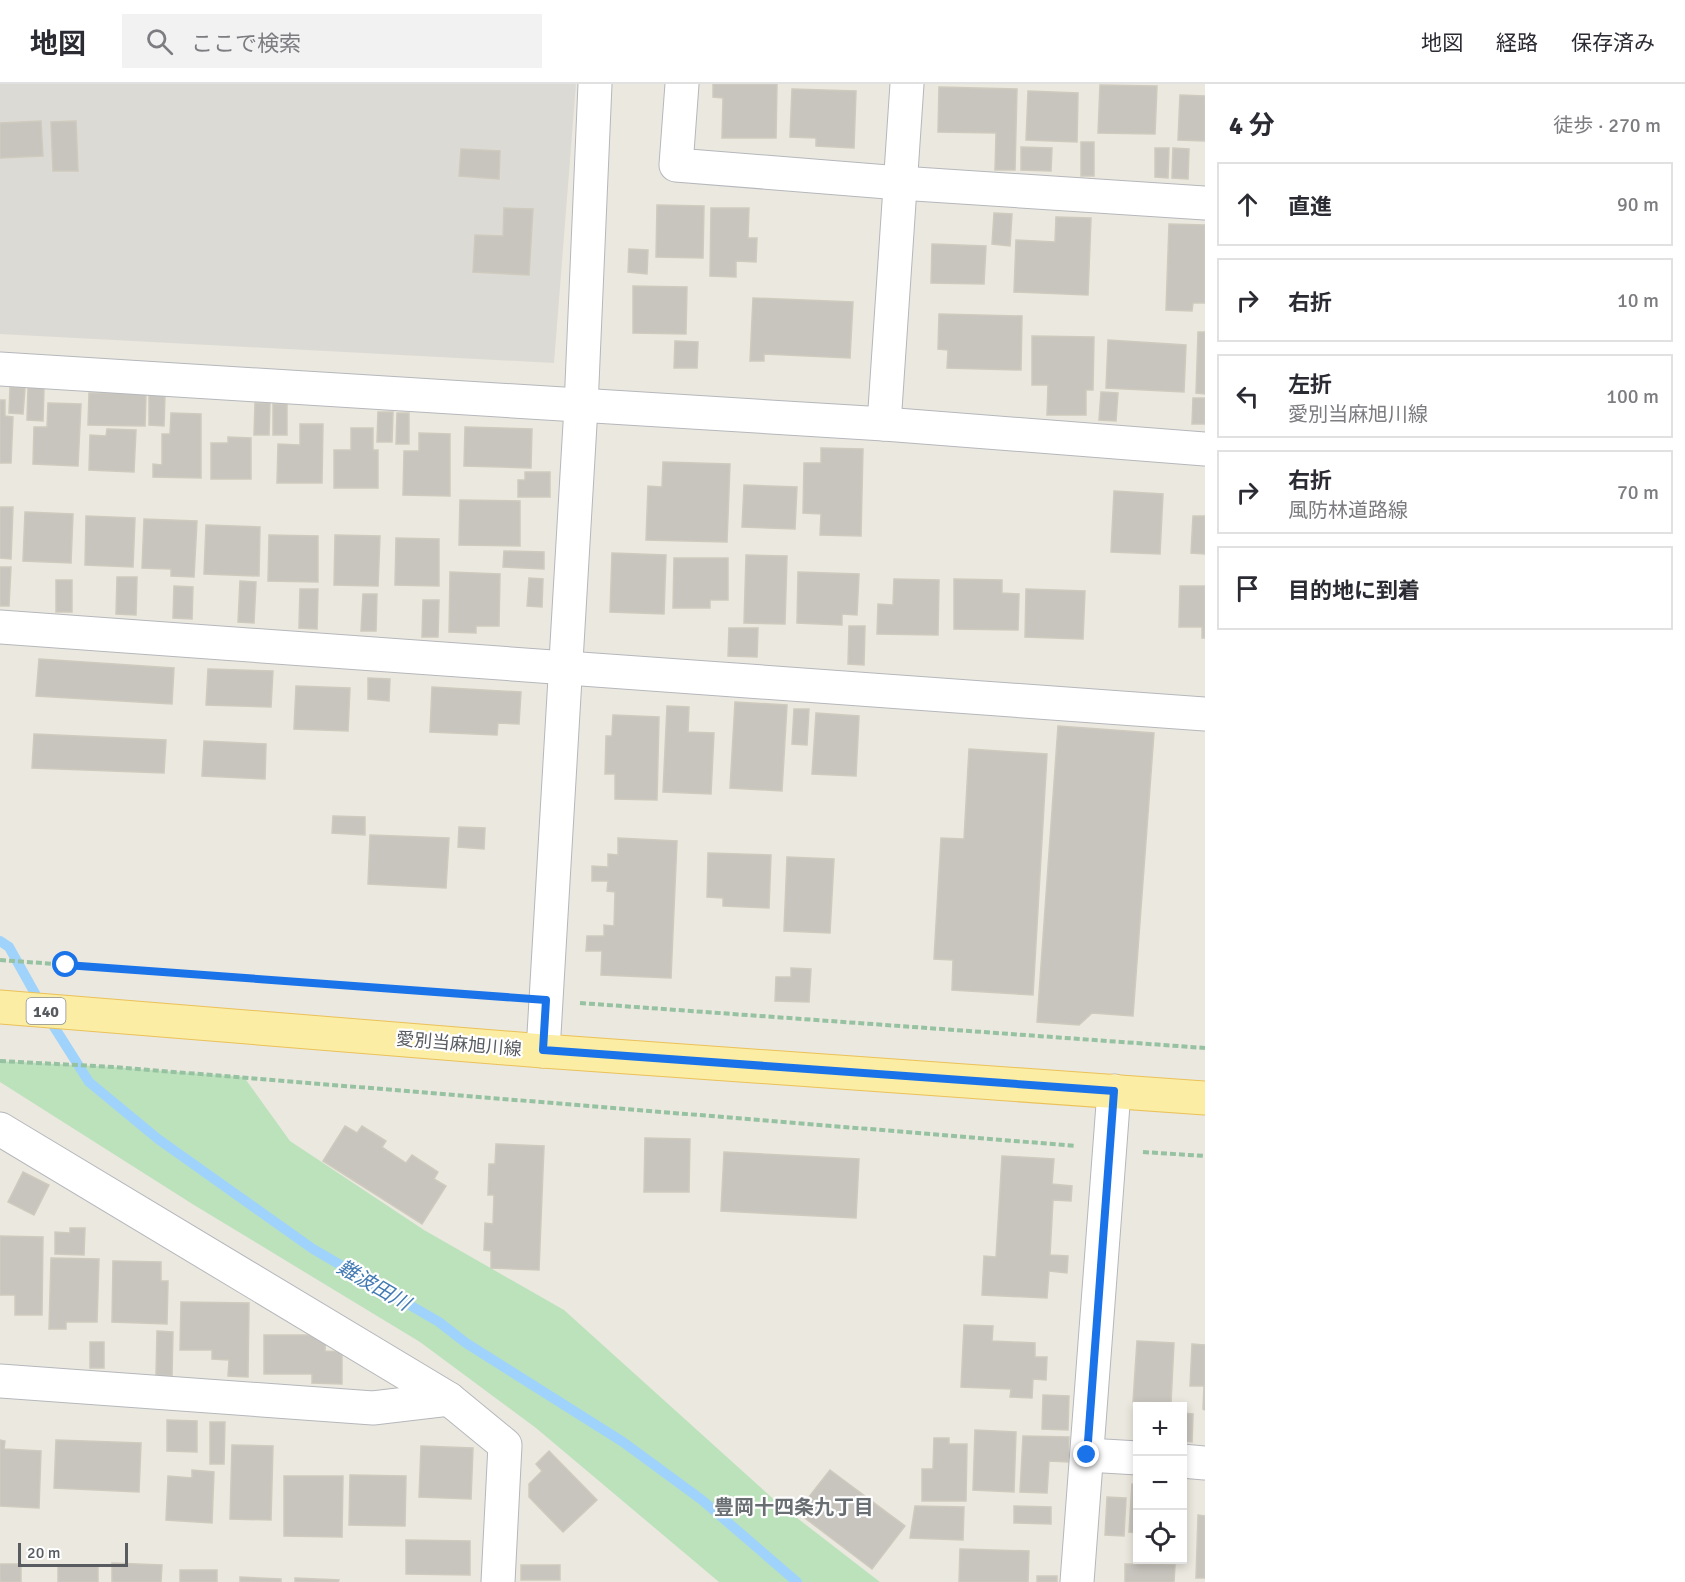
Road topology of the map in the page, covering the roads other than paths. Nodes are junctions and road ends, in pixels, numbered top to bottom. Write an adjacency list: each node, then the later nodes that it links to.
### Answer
1 (595, 84): 7 (street)
2 (682, 84): 4 (street)
3 (907, 84): 4 (street)
4 (900, 183): 5 (street); 8 (street)
5 (1205, 203)
6 (0, 369): 7 (street)
7 (580, 407): 8 (street); 11 (street)
8 (884, 424): 9 (street)
9 (1205, 449)
10 (0, 627): 11 (street)
11 (566, 668): 12 (street); 14 (street)
12 (1205, 714)
13 (0, 1007): 14 (main road, 愛別当麻旭川線 / 140)
14 (543, 1050): 15 (main road, 愛別当麻旭川線 / 140)
15 (1114, 1091): 16 (main road, 愛別当麻旭川線 / 140); 20 (street)
16 (1205, 1098)
17 (0, 1129): 19 (street)
18 (0, 1381): 19 (street)
19 (449, 1399): 24 (street)
20 (1087, 1455): 21 (street); 25 (street)
21 (1133, 1458)
22 (1187, 1461): 23 (street)
23 (1205, 1463)
24 (498, 1582)
25 (1077, 1582)

